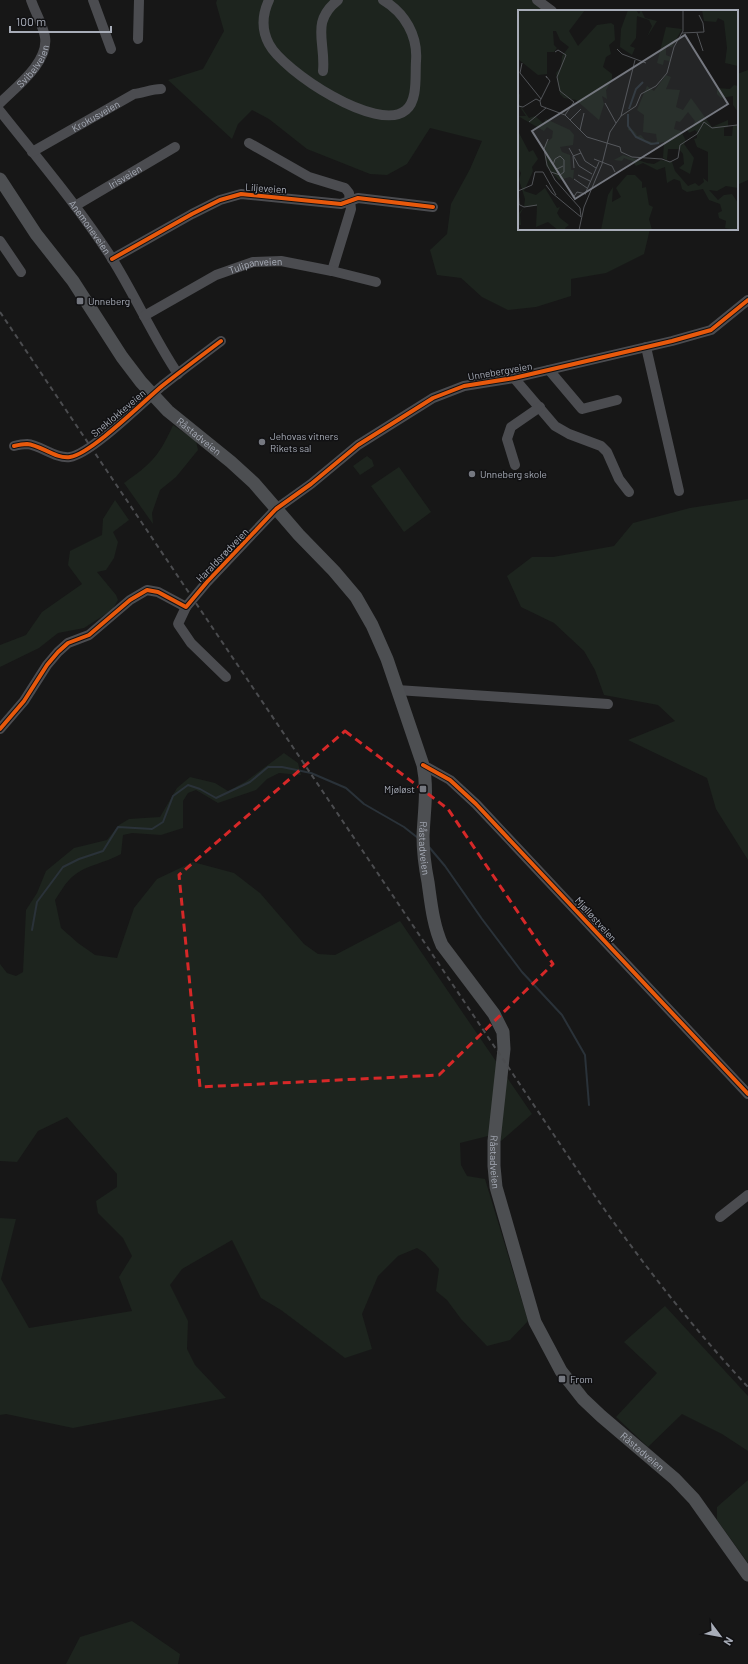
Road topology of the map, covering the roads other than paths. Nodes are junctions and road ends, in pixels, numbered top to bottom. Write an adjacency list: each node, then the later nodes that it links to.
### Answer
1 (31, 0): 13 (street, Svibelveien)
2 (93, 0): 10 (street)
3 (139, 0): 9 (street)
4 (268, 0): 6 (street)
5 (338, 0): 11 (street)
6 (383, 0)
7 (537, 0): 8 (street)
8 (551, 10)
9 (138, 39)
10 (111, 50)
11 (324, 71)
12 (161, 89): 17 (street, Krokusveien)
13 (0, 103)
14 (0, 111): 17 (street, Anemoneveien)
15 (249, 143): 19 (street)
16 (175, 147): 20 (street, Irisveien)
17 (32, 152): 20 (street, Anemoneveien)
18 (2, 185): 34 (main road, Råstadveien)
19 (350, 201): 21 (street, Liljeveien); 23 (street, Liljeveien); 24 (street)
20 (75, 206): 23 (street, Anemoneveien)
21 (432, 207)
22 (0, 241): 25 (street)
23 (112, 259): 28 (street, Anemoneveien)
24 (332, 271): 26 (street, Tulipanveien); 28 (street, Tulipanveien)
25 (21, 272)
26 (376, 282)
27 (748, 300): 30 (street, Unnebergveien)
28 (144, 316): 32 (street, Anemoneveien)
29 (221, 341): 32 (street, Sneklokkeveien)
30 (646, 347): 31 (street, Unnebergveien); 39 (street)
31 (549, 370): 33 (street, Unnebergveien); 35 (street)
32 (178, 374): 34 (street, Sneklokkeveien)
33 (514, 378): 36 (street, Unnebergveien); 41 (street, Unnebergveien)
34 (152, 395): 37 (street, Sneklokkeveien); 41 (main road, Råstadveien)
35 (617, 400)
36 (540, 407): 38 (street); 40 (street, Unnebergveien)
37 (14, 446)
38 (515, 465)
39 (679, 491)
40 (629, 492)
41 (276, 509): 42 (street, Haraldsrødveien); 44 (main road, Råstadveien)
42 (186, 607): 43 (street, Haraldsrødveien); 46 (street)
43 (226, 677)
44 (397, 690): 45 (street); 47 (main road, Råstadveien)
45 (608, 704)
46 (0, 729)
47 (423, 765): 48 (street, Mjølløstveien); 51 (main road, Råstadveien)
48 (748, 1094)
49 (748, 1195): 50 (street)
50 (720, 1217)
51 (748, 1575)

